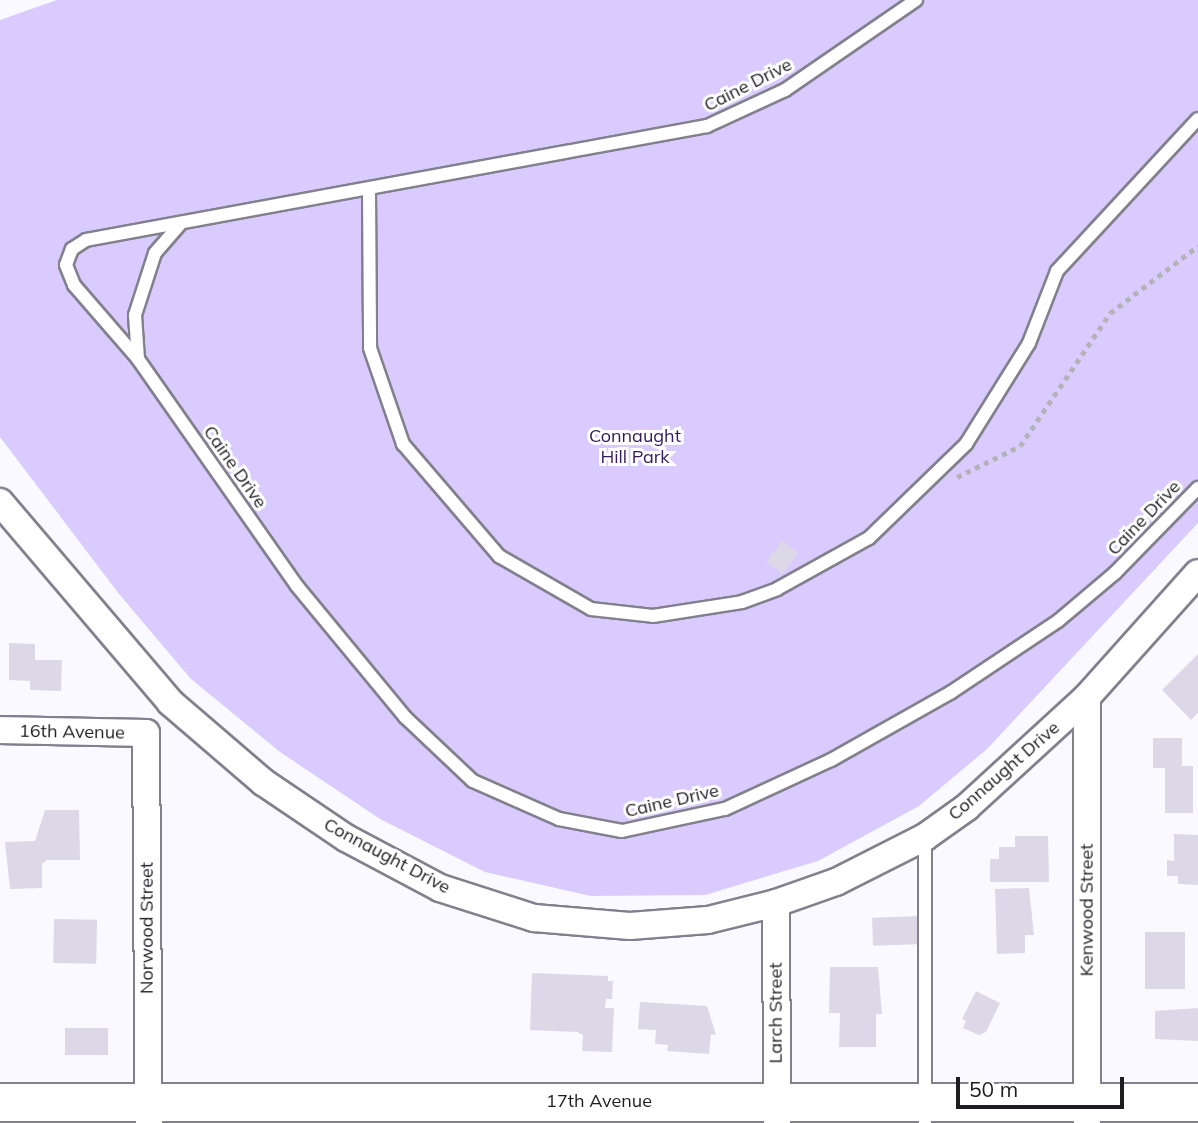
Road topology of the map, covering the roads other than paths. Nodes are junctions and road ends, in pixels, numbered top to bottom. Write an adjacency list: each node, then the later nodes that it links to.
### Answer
1 (916, 0): 3 (lane, Caine Drive)
2 (1198, 120): 3 (lane)
3 (369, 191): 4 (lane, Caine Drive)
4 (182, 222): 5 (lane); 5 (lane, Caine Drive)
5 (138, 359): 6 (lane, Caine Drive)
6 (1198, 488)
7 (0, 502): 10 (street, Connaught Drive)
8 (1198, 573): 9 (street, Connaught Drive)
9 (1087, 697): 13 (street, Connaught Drive); 21 (street, Kenwood Street)
10 (170, 702): 12 (street, 16th Avenue); 14 (street, Connaught Drive)
11 (0, 730): 12 (street, 16th Avenue)
12 (146, 733): 20 (street, Norwood Street)
13 (925, 836): 14 (street, Connaught Drive); 18 (lane)
14 (776, 902): 17 (street, Larch Street)
15 (0, 1102): 20 (street, 17th Avenue)
16 (1198, 1102): 21 (street, 17th Avenue)
17 (777, 1111): 18 (street, 17th Avenue); 19 (street, 17th Avenue)
18 (925, 1111): 21 (street, 17th Avenue)
19 (460, 1112): 20 (street, 17th Avenue)
20 (149, 1113)
21 (1087, 1113)

